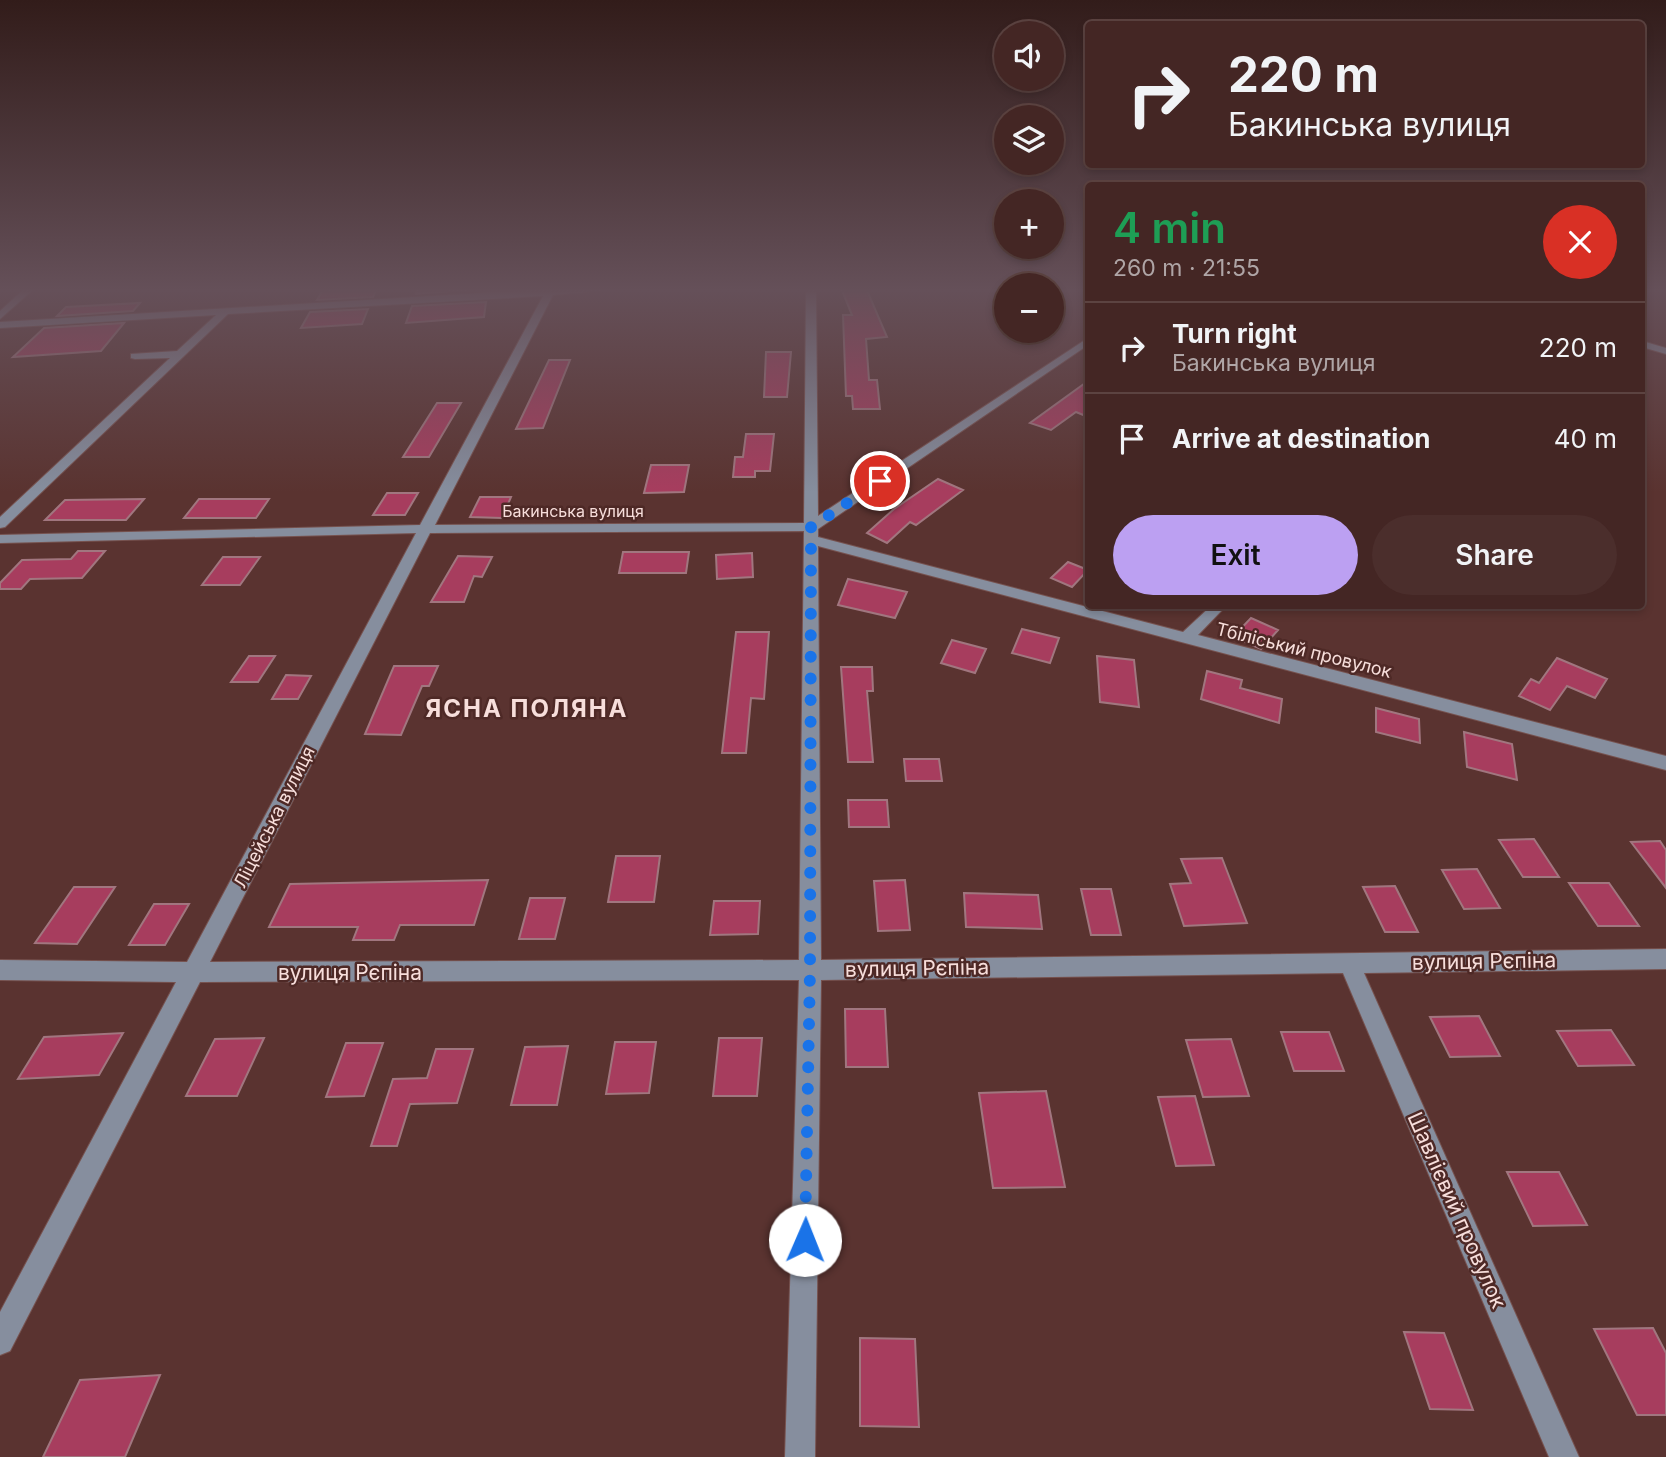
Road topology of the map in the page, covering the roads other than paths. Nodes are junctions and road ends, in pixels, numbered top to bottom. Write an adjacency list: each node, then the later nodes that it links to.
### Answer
1 (180, 356): 5 (street)
2 (516, 356): 6 (street, Ліцейська вулиця)
3 (811, 356): 7 (street)
4 (1066, 356): 7 (street)
5 (0, 524)
6 (424, 529): 7 (street, Бакинська вулиця); 8 (street, Бакинська вулиця); 16 (street, Ліцейська вулиця)
7 (811, 534): 10 (street, Тбіліський провулок); 15 (street)
8 (0, 539)
9 (1216, 609): 10 (street)
10 (1185, 639): 11 (street, Тбіліський провулок)
11 (1666, 763)
12 (1666, 959): 13 (street, вулиця Рєпіна)
13 (1349, 963): 15 (street, вулиця Рєпіна); 19 (street, Шавлієвий провулок)
14 (0, 970): 16 (street, вулиця Рєпіна)
15 (810, 970): 16 (street, вулиця Рєпіна); 18 (street)
16 (193, 973): 17 (street, Ліцейська вулиця)
17 (0, 1340)
18 (800, 1457)
19 (1564, 1457)

